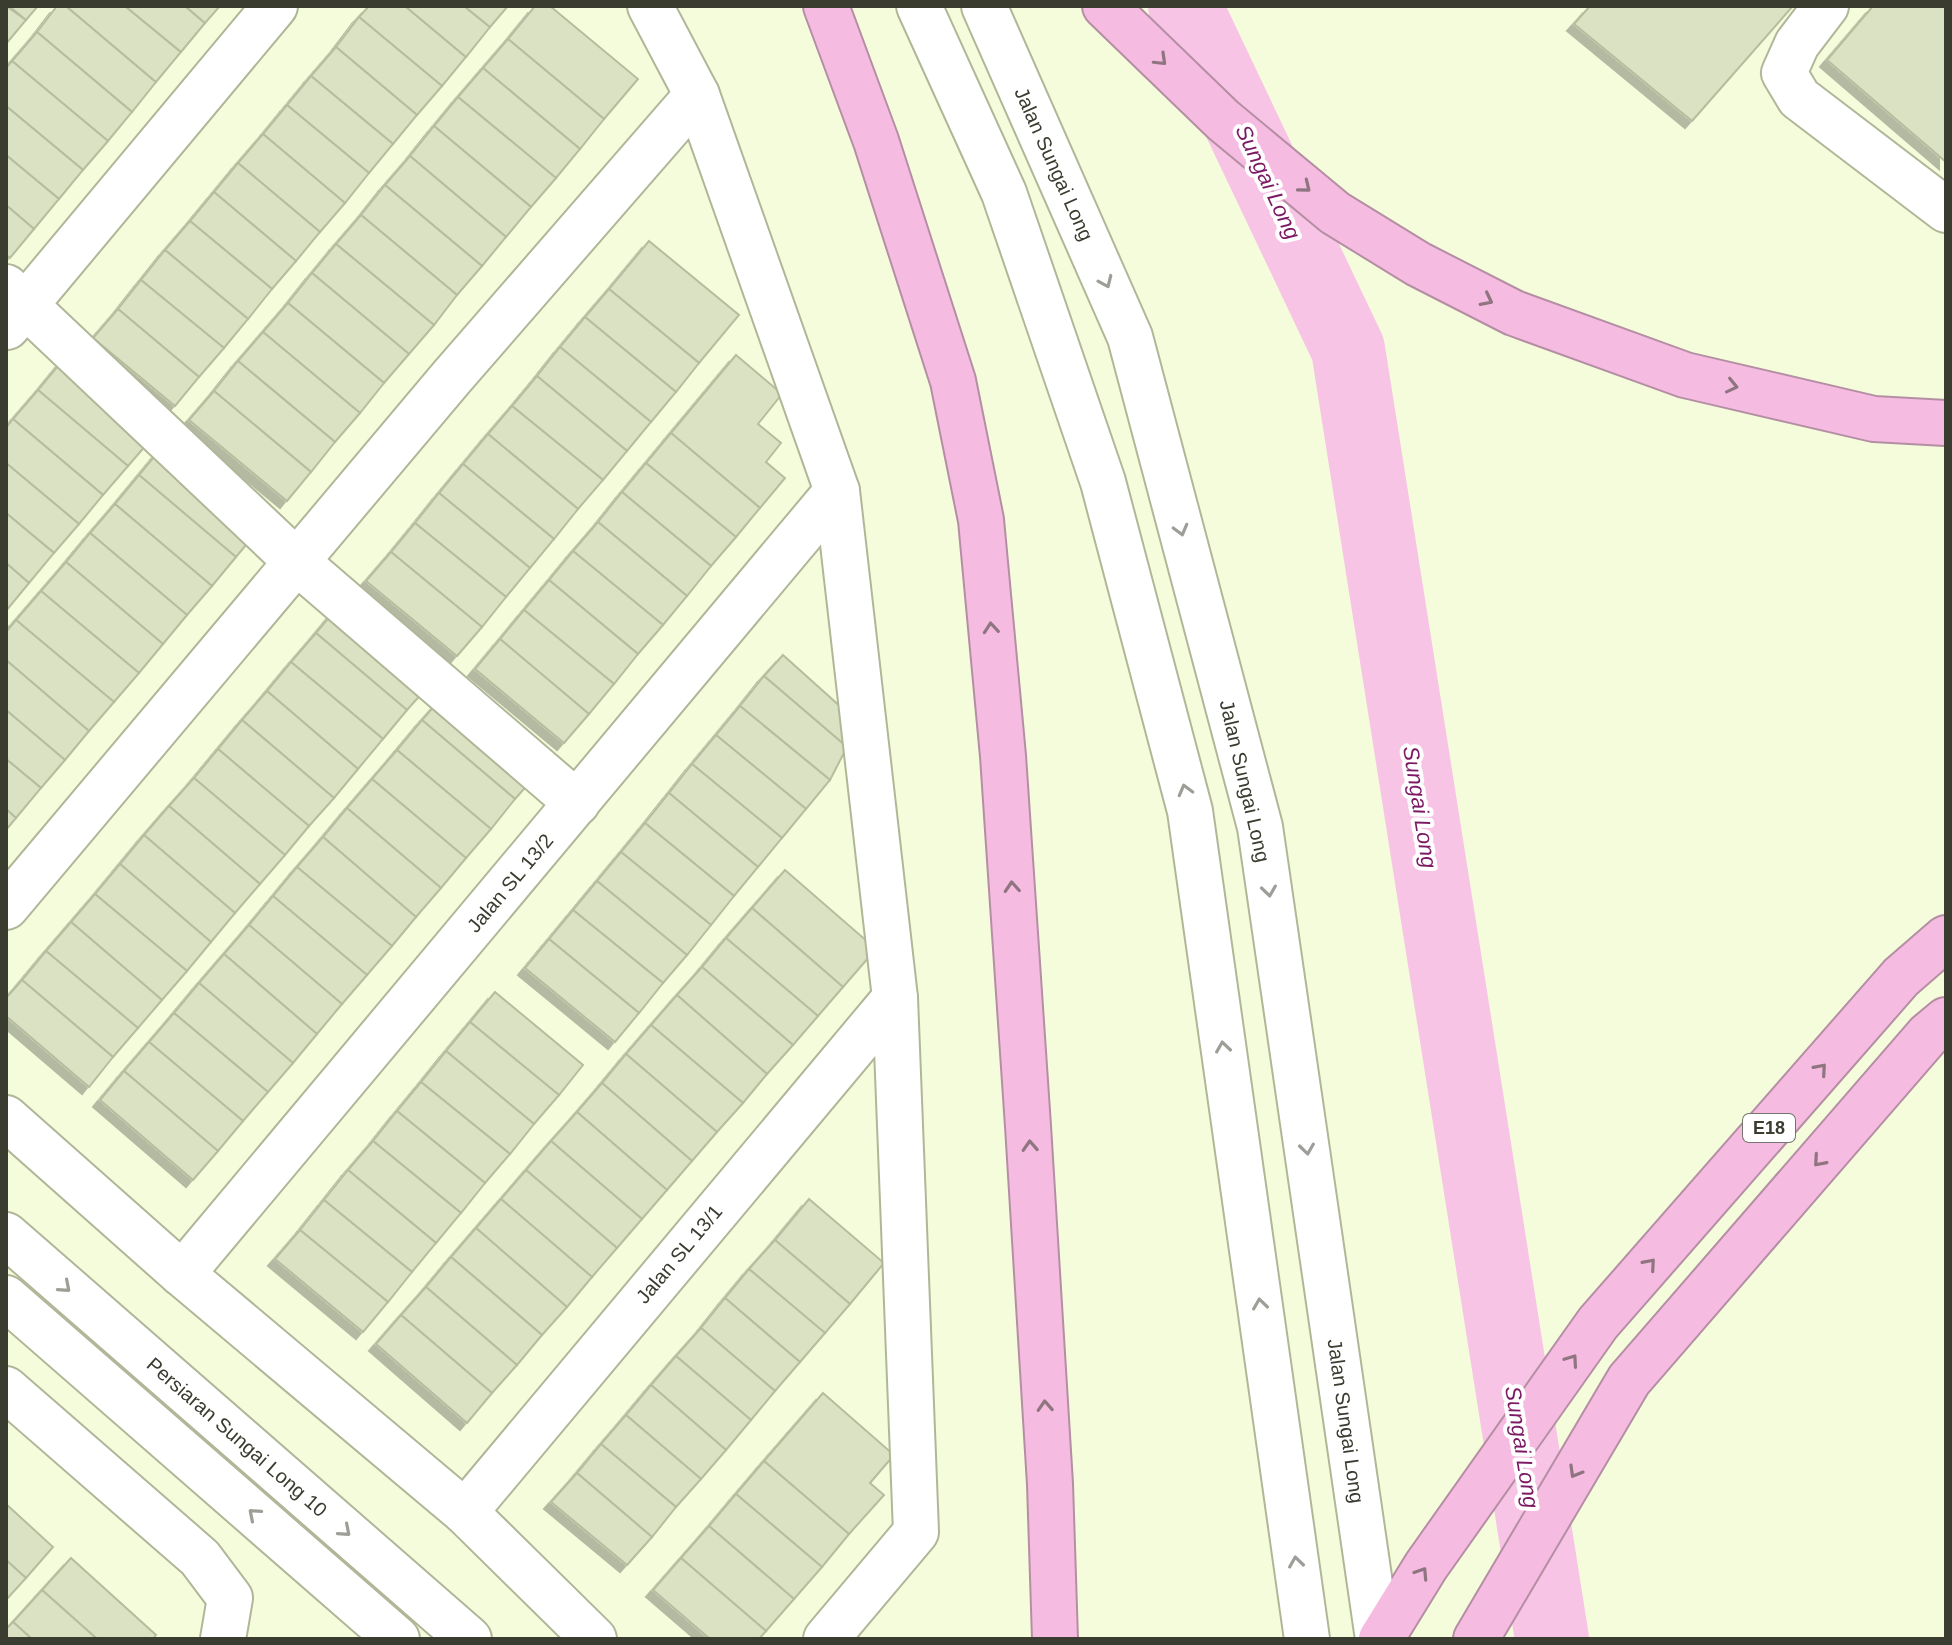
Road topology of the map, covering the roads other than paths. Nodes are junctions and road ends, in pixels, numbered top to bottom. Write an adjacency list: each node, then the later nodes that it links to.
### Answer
1 (275, 6): 10 (street)
2 (650, 6): 8 (street)
3 (826, 6): 24 (highway, one-way to 3)
4 (919, 6): 34 (street, one-way to 4)
5 (984, 6): 35 (street, Jalan Sungai Long, one-way to 35)
6 (1105, 6): 11 (highway, one-way to 11)
7 (1826, 6): 9 (street)
8 (697, 95): 12 (street); 13 (street)
9 (1946, 210)
10 (13, 307): 13 (street)
11 (1946, 423)
12 (837, 491): 14 (street, Jalan SL 13/2); 17 (street)
13 (297, 562): 14 (street); 15 (street)
14 (577, 803): 21 (street, Jalan SL 13/2)
15 (6, 907)
16 (1946, 938): 35 (highway, E18, one-way to 16)
17 (895, 998): 25 (street, Jalan SL 13/1); 31 (street)
18 (1946, 1020): 36 (highway, one-way to 36)
19 (6, 1118): 21 (street)
20 (6, 1235): 26 (street, Persiaran Sungai Long 10, one-way to 26)
21 (182, 1274): 25 (street)
22 (6, 1298): 28 (street, one-way to 22)
23 (6, 1389): 27 (street)
24 (1050, 1484): 32 (street); 33 (highway)
25 (465, 1512): 30 (street)
26 (403, 1582): 28 (street); 29 (street, Persiaran Sungai Long 10)
27 (227, 1618)
28 (374, 1632)
29 (469, 1639)
30 (594, 1639)
31 (826, 1639)
32 (1033, 1639)
33 (1055, 1639)
34 (1307, 1639)
35 (1379, 1639)
36 (1476, 1639)

